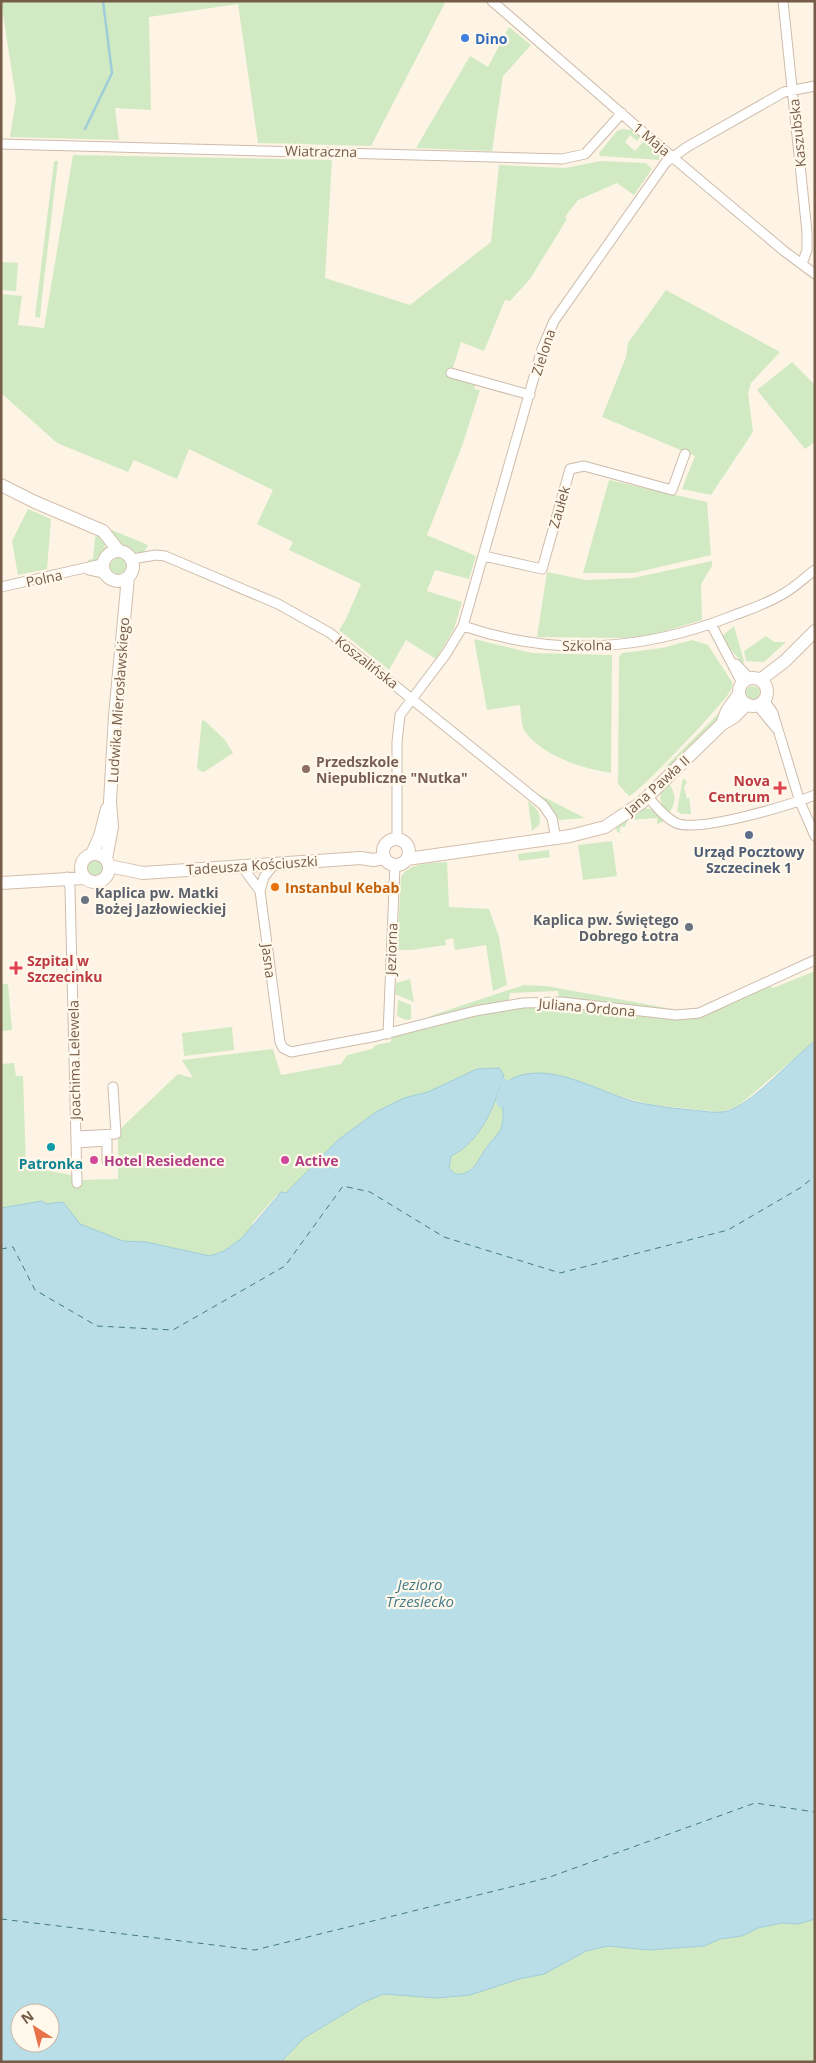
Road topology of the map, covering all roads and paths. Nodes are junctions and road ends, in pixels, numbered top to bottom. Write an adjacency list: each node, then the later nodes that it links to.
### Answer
1 (492, 1): 5 (street, 1 Maja)
2 (783, 1): 4 (street, Kaszubska)
3 (815, 86): 4 (street, Zielona)
4 (792, 89): 7 (street, Zielona); 8 (street, Kaszubska)
5 (622, 113): 6 (street, Wiatraczna); 7 (street, 1 Maja)
6 (1, 144)
7 (673, 157): 8 (street, 1 Maja); 11 (street, Zielona)
8 (802, 264): 9 (street, 1 Maja)
9 (815, 274)
10 (451, 374): 11 (street)
11 (530, 395): 15 (street, Zielona)
12 (685, 454): 15 (street, Zaułek)
13 (1, 485): 14 (street)
14 (114, 551): 16 (street); 17 (street)
15 (484, 556): 24 (street, Zielona)
16 (132, 559): 19 (street); 27 (street, Koszalińska)
17 (103, 569): 20 (street); 21 (street, Polna)
18 (815, 570): 23 (street, Szkolna)
19 (128, 578): 20 (street); 22 (street, Ludwika Mierosławskiego)
20 (115, 581): 22 (street, Ludwika Mierosławskiego)
21 (1, 587)
22 (125, 598): 30 (street, Ludwika Mierosławskiego)
23 (711, 624): 24 (street, Szkolna); 26 (street)
24 (463, 626): 27 (street, Zielona)
25 (815, 631): 26 (street, Jana Pawła II)
26 (753, 692): 29 (street, Jana Pawła II); 31 (street)
27 (413, 698): 33 (street, Koszalińska); 34 (street)
28 (815, 796): 31 (street)
29 (648, 797): 31 (street); 33 (street, Jana Pawła II)
30 (110, 802): 35 (street, Ludwika Mierosławskiego); 40 (street, Ludwika Mierosławskiego)
31 (800, 802): 32 (street)
32 (815, 836)
33 (556, 838): 36 (street)
34 (397, 839): 36 (street); 37 (street)
35 (92, 854): 40 (street); 41 (street)
36 (408, 855): 37 (street)
37 (388, 857): 38 (street, Tadeusza Kościuszki); 47 (street, Jeziorna)
38 (276, 863): 39 (street, Tadeusza Kościuszki); 44 (street)
39 (241, 865): 40 (street, Tadeusza Kościuszki); 44 (street, Jasna)
40 (107, 868): 41 (street)
41 (83, 873): 42 (street)
42 (67, 878): 43 (street); 49 (street, Joachima Lelewela)
43 (1, 883)
44 (260, 891): 46 (street, Jasna)
45 (815, 960): 47 (street, Juliana Ordona)
46 (278, 1031): 47 (street, Juliana Ordona)
47 (388, 1034)
48 (112, 1088): 49 (street)
49 (76, 1139): 50 (street); 51 (street, Joachima Lelewela)
50 (108, 1161)
51 (77, 1184)

